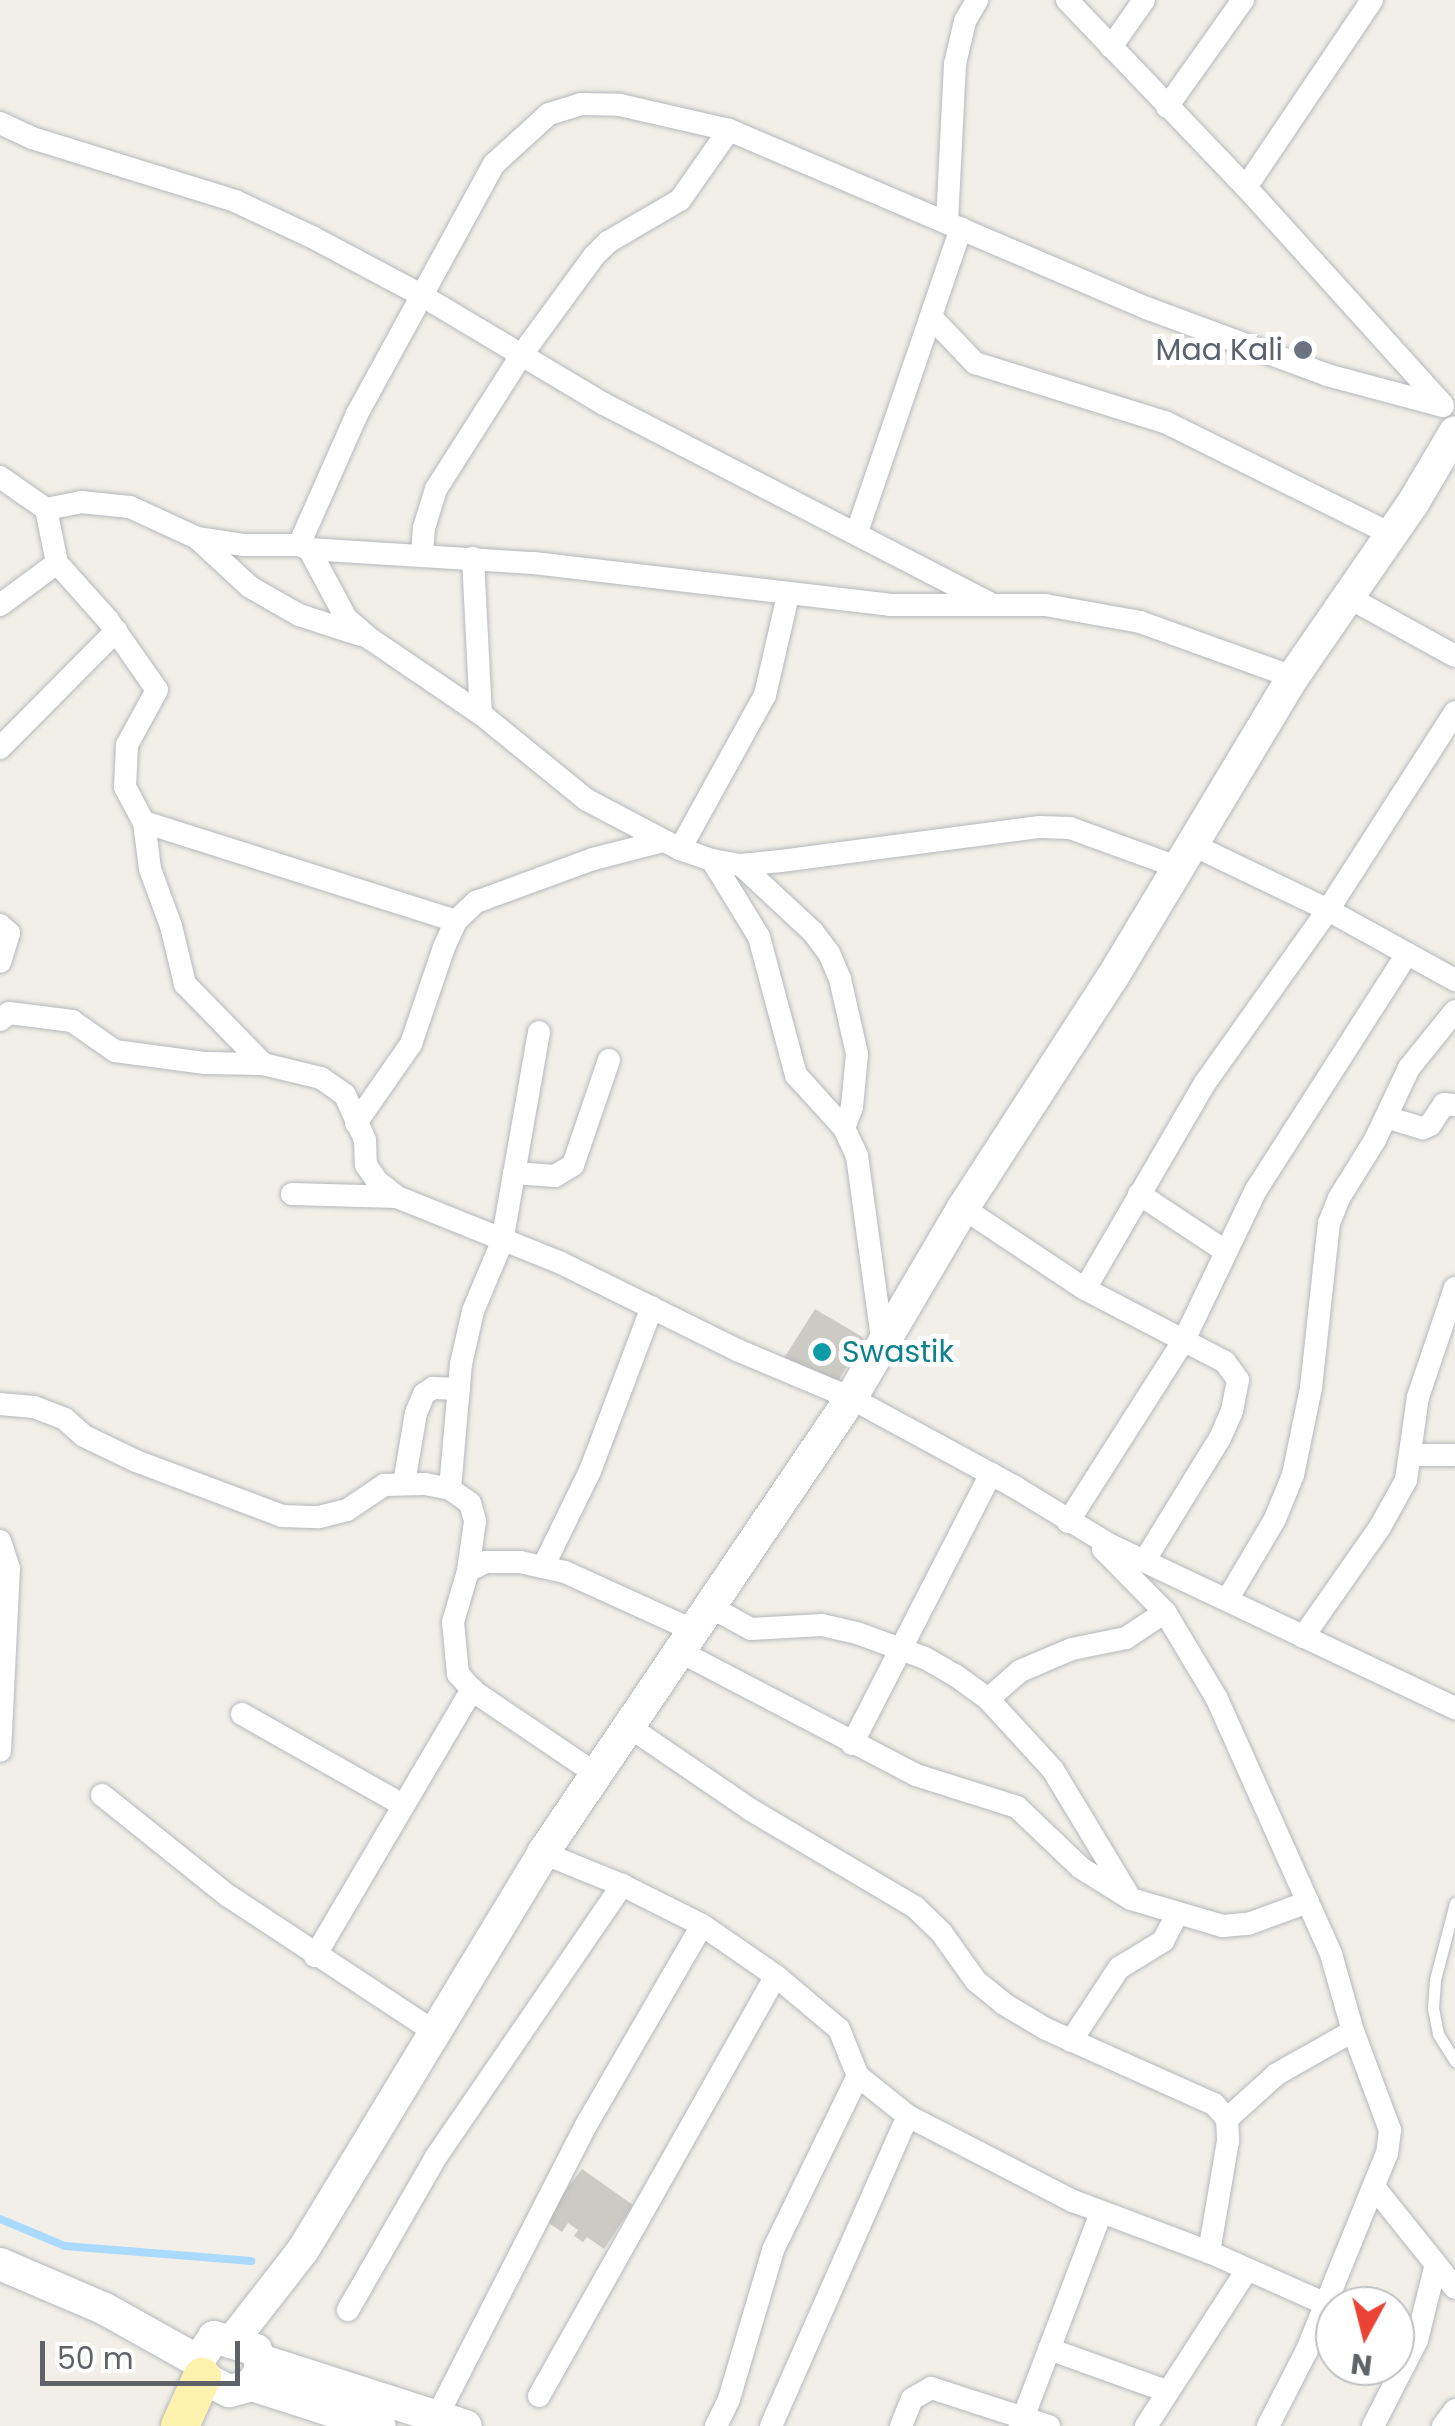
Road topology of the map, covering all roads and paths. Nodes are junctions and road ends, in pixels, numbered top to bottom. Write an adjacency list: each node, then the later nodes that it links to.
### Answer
1 (977, 0): 11 (street)
2 (1067, 0): 6 (street)
3 (1144, 0): 6 (street)
4 (1244, 0): 7 (street)
5 (1372, 0): 10 (street)
6 (1111, 47): 7 (street)
7 (1168, 107): 10 (street)
8 (0, 122): 12 (street)
9 (729, 130): 11 (street); 12 (street); 14 (street)
10 (1246, 187): 15 (street)
11 (954, 225): 13 (street); 15 (street)
12 (422, 295): 14 (street); 21 (street)
13 (931, 317): 18 (street); 19 (street)
14 (520, 358): 18 (street); 22 (street)
15 (1451, 419): 19 (main road)
16 (0, 477): 17 (street)
17 (46, 509): 20 (street); 24 (street)
18 (857, 532): 27 (street)
19 (1392, 534): 26 (main road)
20 (197, 538): 21 (street); 30 (street)
21 (304, 547): 22 (street); 30 (street)
22 (422, 555): 23 (street)
23 (473, 558): 25 (street); 34 (street)
24 (57, 563): 28 (street); 29 (street)
25 (788, 595): 27 (street); 37 (street)
26 (1348, 598): 31 (street); 32 (main road)
27 (988, 602): 32 (street)
28 (0, 606)
29 (116, 630): 35 (street); 36 (street)
30 (369, 638): 34 (street)
31 (1455, 656)
32 (1292, 677): 38 (main road)
33 (1455, 712): 41 (street)
34 (481, 714): 37 (street)
35 (0, 748)
36 (144, 822): 42 (street); 51 (street)
37 (671, 845): 39 (street); 42 (street)
38 (1184, 855): 40 (street); 41 (street); 60 (main road)
39 (712, 860): 40 (street); 55 (street)
40 (741, 865): 55 (street)
41 (1328, 910): 44 (street); 58 (street)
42 (456, 922): 54 (street)
43 (0, 925): 45 (street)
44 (1408, 954): 46 (street); 62 (street)
45 (0, 962)
46 (1455, 980)
47 (1455, 1010): 53 (street)
48 (0, 1020): 51 (street)
49 (539, 1032): 56 (street)
50 (609, 1060): 56 (street)
51 (263, 1064): 54 (street)
52 (1455, 1105): 53 (street)
53 (1386, 1118): 81 (street)
54 (356, 1124): 59 (street)
55 (844, 1128): 67 (street)
56 (514, 1173): 61 (street)
57 (292, 1194): 59 (street)
58 (1138, 1194): 62 (street); 64 (street)
59 (398, 1197): 61 (street)
60 (963, 1208): 64 (street); 67 (main road)
61 (502, 1242): 65 (street); 68 (street)
62 (1224, 1251): 66 (street)
63 (1455, 1288): 71 (street)
64 (1085, 1289): 66 (street)
65 (652, 1307): 69 (street); 79 (street)
66 (1184, 1340): 76 (street); 78 (street)
67 (883, 1344): 69 (main road)
68 (459, 1390): 74 (street); 75 (street)
69 (851, 1398): 73 (street); 83 (main road)
70 (0, 1404): 74 (street)
71 (1412, 1455): 72 (street); 84 (street)
72 (1455, 1455)
73 (991, 1474): 76 (street); 85 (street)
74 (404, 1483): 75 (street)
75 (450, 1489): 80 (street)
76 (1076, 1527): 78 (street); 82 (street)
77 (0, 1541): 92 (street)
78 (1145, 1560): 81 (street)
79 (543, 1567): 80 (street); 83 (street)
80 (468, 1571): 86 (street)
81 (1227, 1600): 84 (street)
82 (1165, 1612): 87 (street); 99 (street)
83 (694, 1629): 85 (street); 90 (main road); 91 (street)
84 (1303, 1637): 88 (street)
85 (900, 1648): 87 (street); 91 (street)
86 (472, 1689): 93 (street); 95 (street)
87 (988, 1699): 98 (street)
88 (1455, 1708)
89 (242, 1714): 95 (street)
90 (628, 1726): 93 (main road); 107 (street)
91 (852, 1744): 98 (street)
92 (0, 1751)
93 (596, 1774): 96 (main road)
94 (102, 1795): 103 (street)
95 (403, 1805): 103 (street)
96 (543, 1853): 97 (street); 105 (main road)
97 (622, 1885): 102 (street); 121 (street)
98 (1131, 1899): 101 (street)
99 (1308, 1902): 101 (street); 106 (street)
100 (1455, 1903): 108 (lane)
101 (1177, 1915): 107 (street)
102 (702, 1925): 104 (street); 131 (street)
103 (314, 1956): 105 (street)
104 (776, 1976): 109 (street); 128 (street)
105 (433, 2030): 126 (main road)
106 (1353, 2031): 111 (street); 112 (street)
107 (1071, 2041): 111 (street)
108 (1455, 2061)
109 (858, 2076): 110 (street); 135 (street)
110 (908, 2116): 113 (street); 136 (street)
111 (1228, 2119): 114 (street)
112 (1374, 2187): 116 (street); 118 (street)
113 (1101, 2212): 114 (street); 125 (street)
114 (1209, 2252): 117 (street)
115 (0, 2264): 126 (main road)
116 (1435, 2268): 119 (street); 124 (street)
117 (1247, 2270): 120 (street); 127 (street)
118 (1337, 2286)
119 (1455, 2288)
120 (1315, 2299)
121 (348, 2310)
122 (1315, 2335): 140 (street)
123 (1415, 2339): 124 (street)
124 (1418, 2340): 141 (street)
125 (1049, 2349): 127 (street); 130 (street)
126 (230, 2362): 131 (main road); 132 (main road); 133 (main road); 134 (main road)
127 (1166, 2391): 139 (street)
128 (539, 2396)
129 (1455, 2410): 142 (street)
130 (1022, 2421): 137 (street); 138 (street)
131 (444, 2423)
132 (180, 2426)
133 (192, 2426)
134 (380, 2426)
135 (716, 2426)
136 (771, 2426)
137 (901, 2426)
138 (1049, 2426)
139 (1146, 2426)
140 (1268, 2426)
141 (1373, 2426)
142 (1443, 2426)

